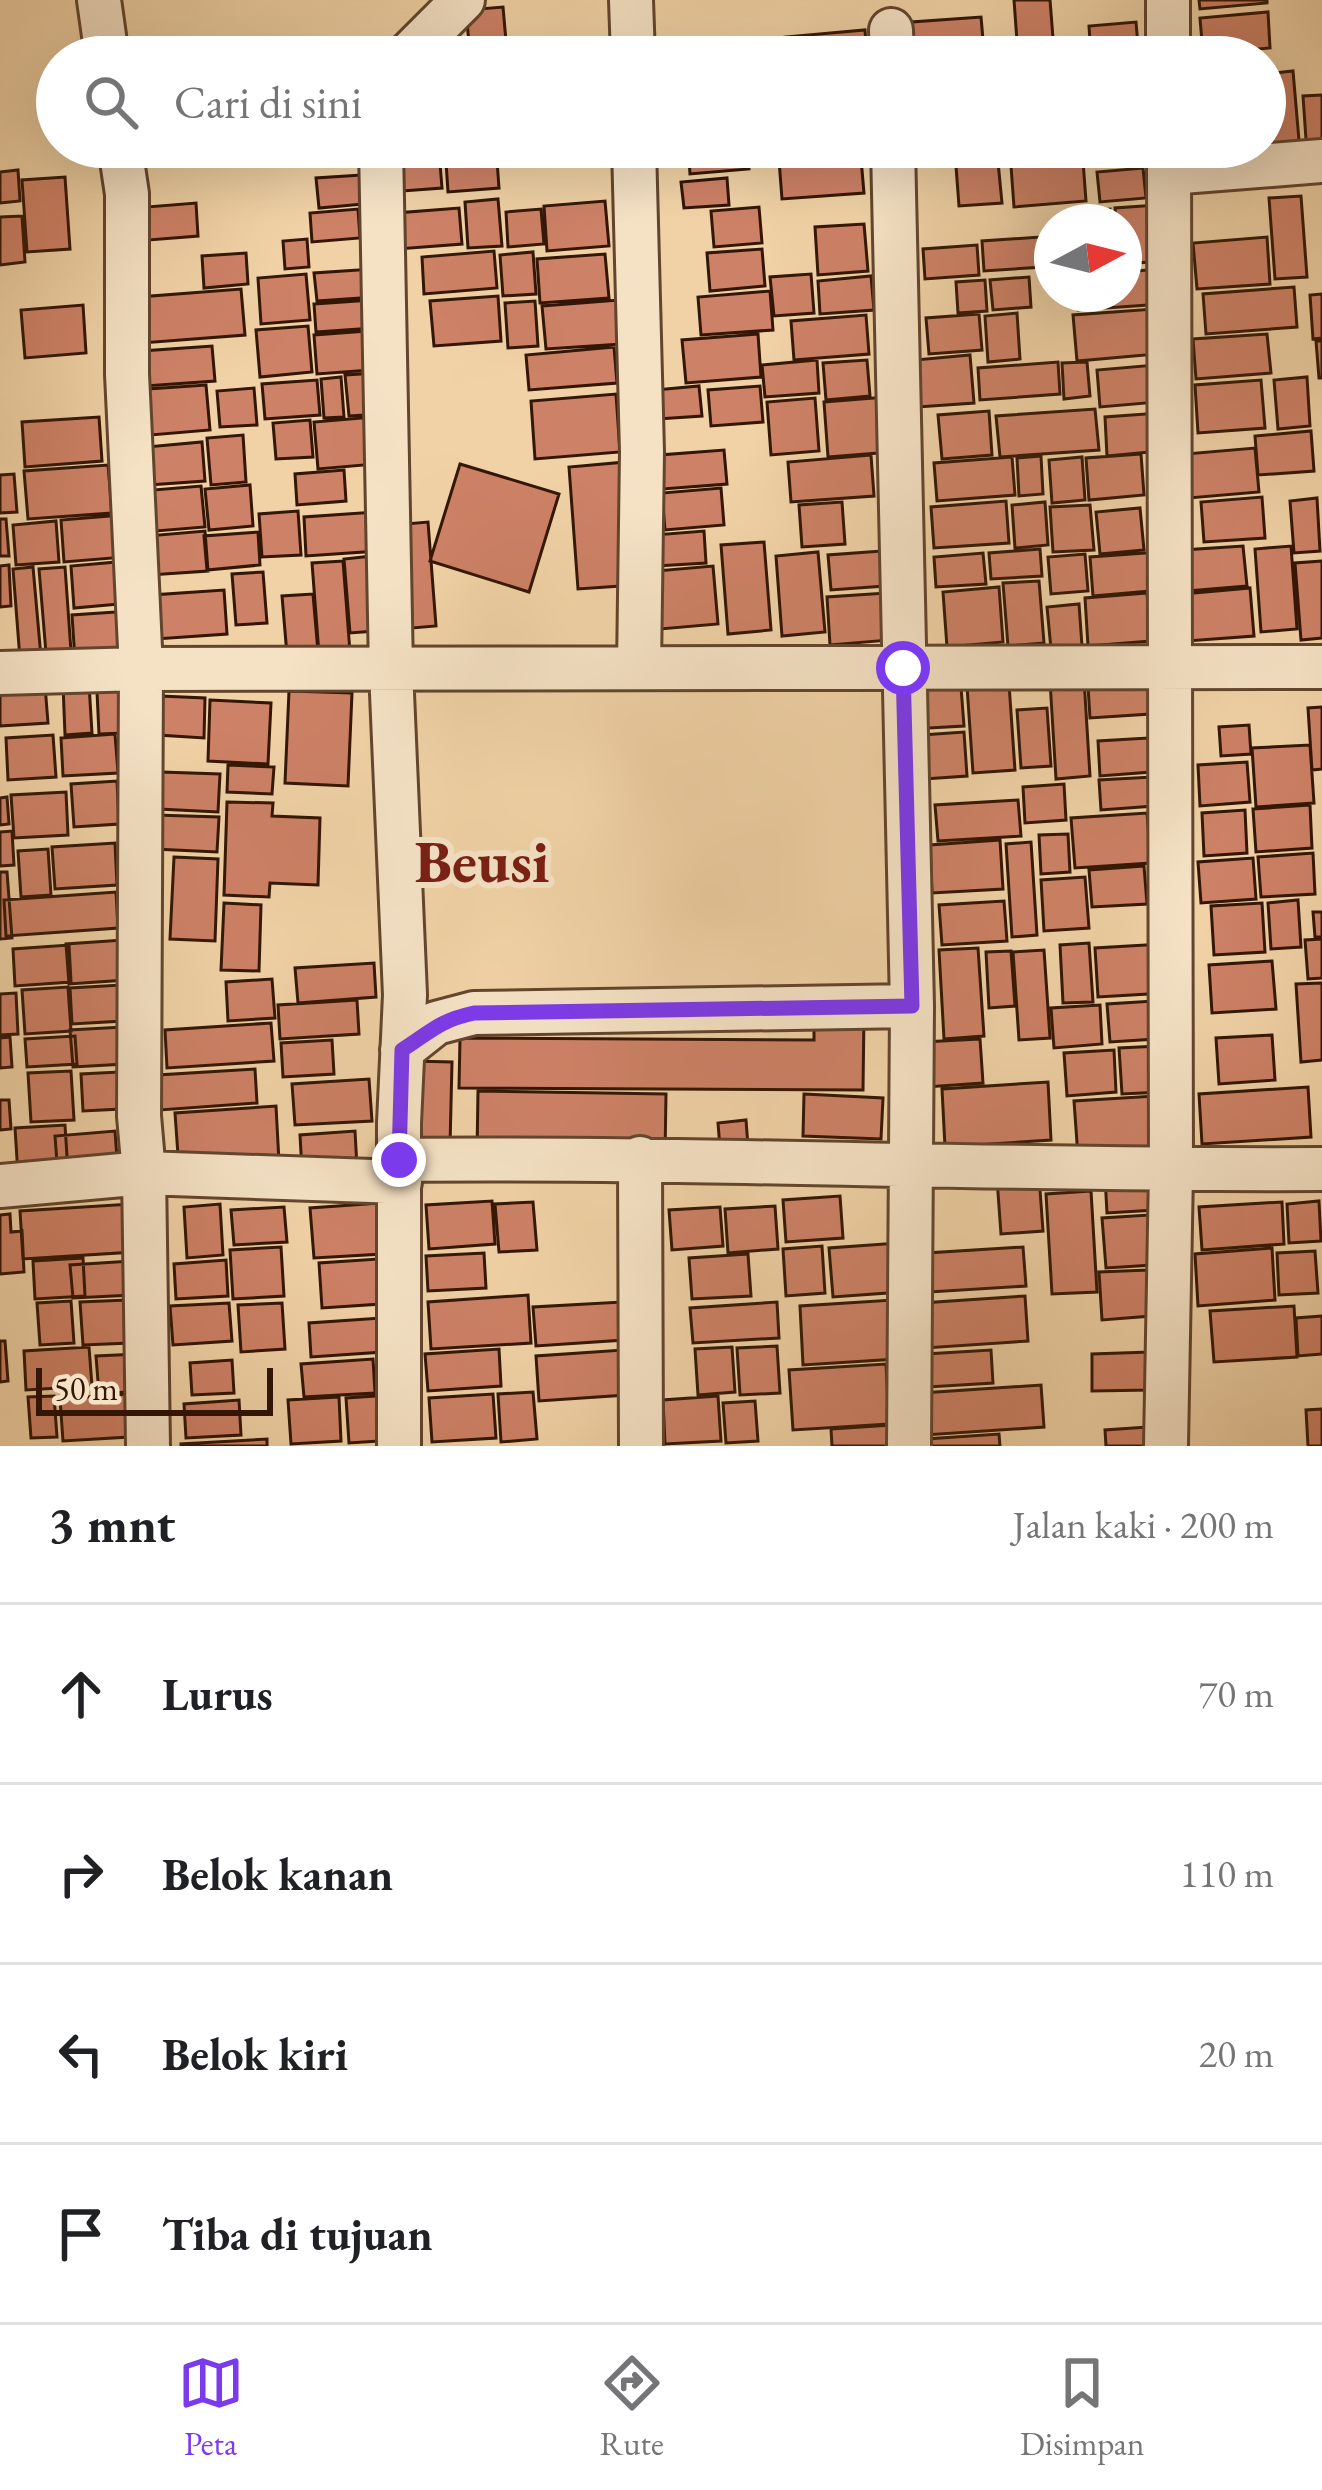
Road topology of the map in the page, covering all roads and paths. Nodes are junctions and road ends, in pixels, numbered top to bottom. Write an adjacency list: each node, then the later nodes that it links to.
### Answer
1 (99, 0): 5 (street)
2 (463, 0): 6 (street)
3 (631, 0): 7 (street)
4 (1168, 0): 8 (street)
5 (104, 36)
6 (427, 36)
7 (632, 36)
8 (1168, 36)
9 (1286, 160): 10 (street)
10 (1322, 160)
11 (123, 168): 20 (street)
12 (381, 168): 21 (street)
13 (635, 168): 18 (street)
14 (893, 168): 19 (street)
15 (1169, 168): 16 (street)
16 (1169, 667): 17 (street); 19 (street); 28 (street)
17 (1322, 667)
18 (639, 668): 19 (street); 21 (street)
19 (903, 668): 23 (street)
20 (140, 669): 21 (street); 22 (street); 30 (street)
21 (391, 670): 24 (street)
22 (0, 673)
23 (912, 1006): 24 (street); 26 (street)
24 (402, 1050): 29 (street)
25 (640, 1158): 26 (street); 29 (street); 34 (street)
26 (911, 1168): 28 (street); 35 (street)
27 (1322, 1168): 28 (street)
28 (1171, 1170): 36 (street)
29 (399, 1171): 30 (street); 33 (street)
30 (144, 1174): 31 (street); 32 (street)
31 (0, 1186)
32 (148, 1446)
33 (399, 1446)
34 (641, 1446)
35 (909, 1446)
36 (1166, 1446)

